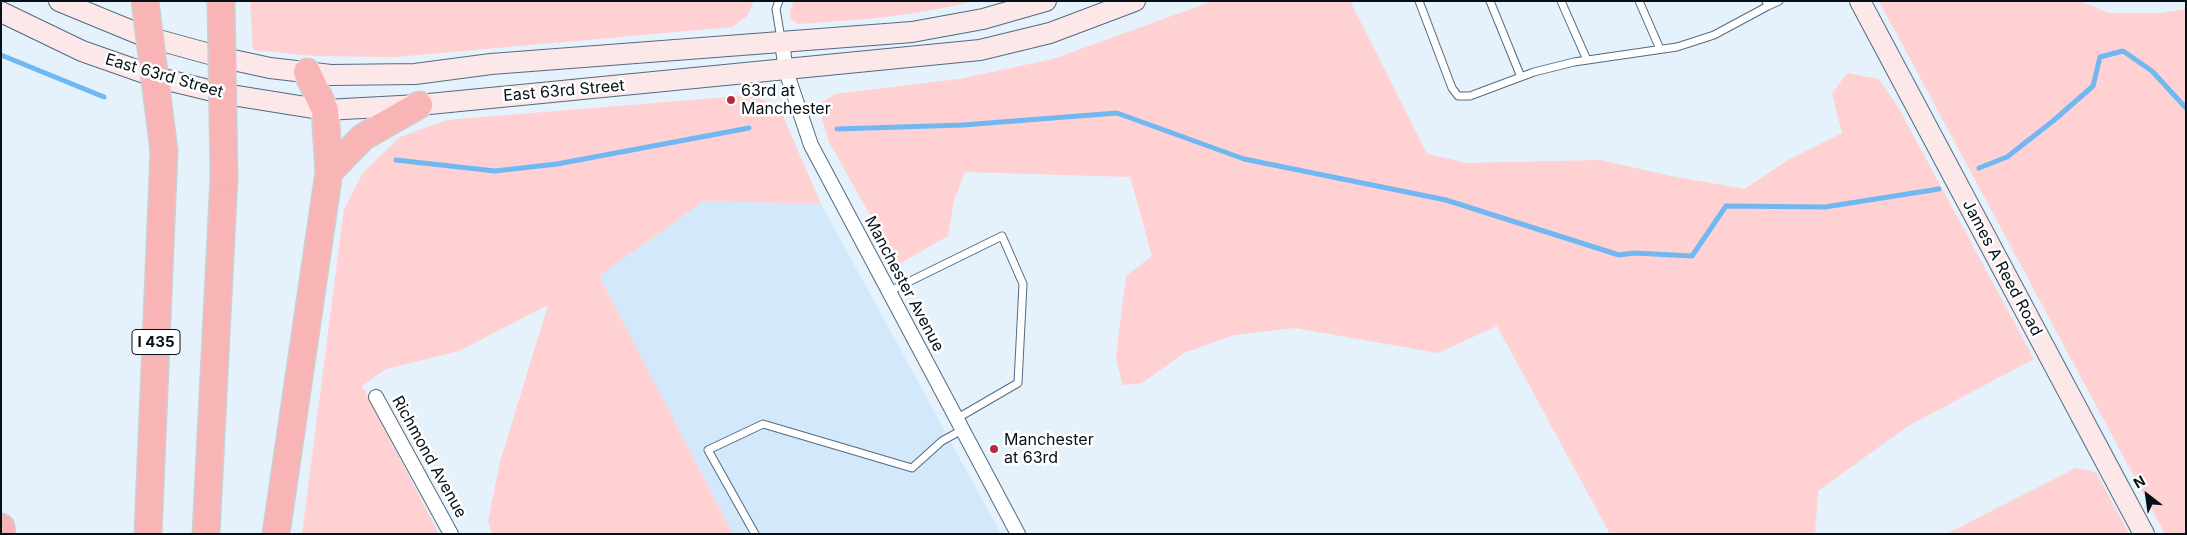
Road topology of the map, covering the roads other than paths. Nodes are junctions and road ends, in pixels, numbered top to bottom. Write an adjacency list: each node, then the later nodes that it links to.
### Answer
1 (59, 1): 19 (main road, East 63rd Street)
2 (145, 1): 29 (highway, I 435, bridge)
3 (221, 1): 30 (highway, bridge)
4 (779, 1): 15 (lane)
5 (1046, 1): 15 (main road, East 63rd Street)
6 (1135, 1): 18 (main road, East 63rd Street)
7 (1419, 1): 20 (lane)
8 (1490, 1): 20 (lane)
9 (1561, 1): 17 (lane)
10 (1639, 1): 16 (lane)
11 (1779, 1): 13 (lane)
12 (1860, 1): 35 (main road, James A Reed Road)
13 (1767, 4): 16 (lane)
14 (1, 12): 22 (main road, East 63rd Street)
15 (782, 42): 18 (street, Manchester Avenue); 19 (main road, East 63rd Street)
16 (1660, 49): 17 (lane)
17 (1587, 60): 20 (lane)
18 (786, 71): 21 (main road, East 63rd Street); 24 (street, Manchester Avenue)
19 (307, 72): 22 (highway)
20 (1521, 77)
21 (419, 105): 22 (main road, East 63rd Street); 23 (highway)
22 (325, 110): 23 (highway)
23 (329, 172): 31 (highway)
24 (888, 292): 26 (street, Manchester Avenue); 26 (lane)
25 (376, 397): 32 (street, Richmond Avenue)
26 (959, 425): 33 (lane); 34 (street, Manchester Avenue)
27 (1, 528): 28 (highway)
28 (2, 534)
29 (148, 534)
30 (206, 534)
31 (276, 534)
32 (451, 534)
33 (755, 534)
34 (1018, 534)
35 (2144, 534)

